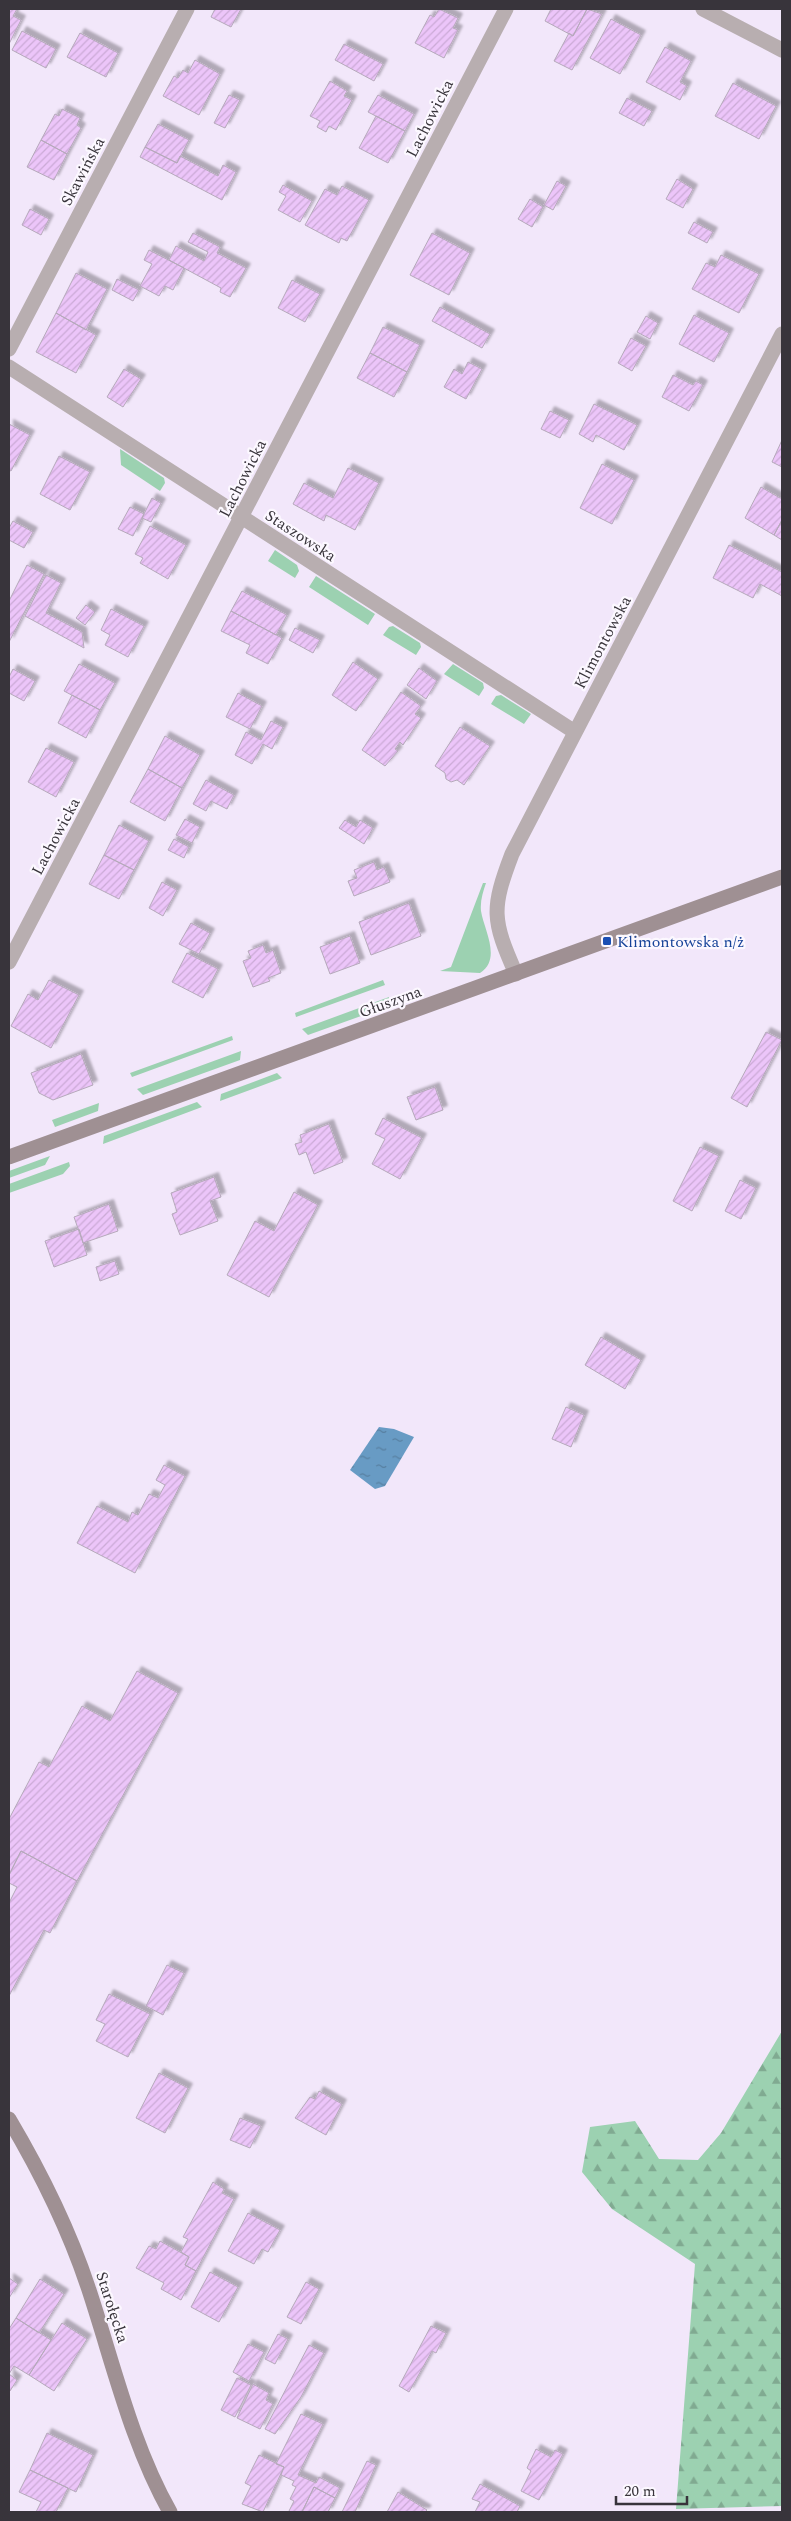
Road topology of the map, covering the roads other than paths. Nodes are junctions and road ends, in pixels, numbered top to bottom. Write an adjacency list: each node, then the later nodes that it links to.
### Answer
1 (187, 9): 6 (street, Skawińska)
2 (506, 9): 8 (street, Lachowicka)
3 (703, 9): 4 (street)
4 (782, 50)
5 (782, 334): 9 (street, Klimontowska)
6 (9, 349)
7 (9, 367): 8 (street, Staszowska)
8 (242, 517): 9 (street, Staszowska); 11 (street, Lachowicka)
9 (575, 732): 12 (street, Klimontowska)
10 (782, 877): 12 (street, Głuszyna)
11 (9, 962)
12 (516, 974): 13 (street, Głuszyna)
13 (9, 1157)
14 (9, 2119): 15 (street, Starołęcka)
15 (170, 2512)

